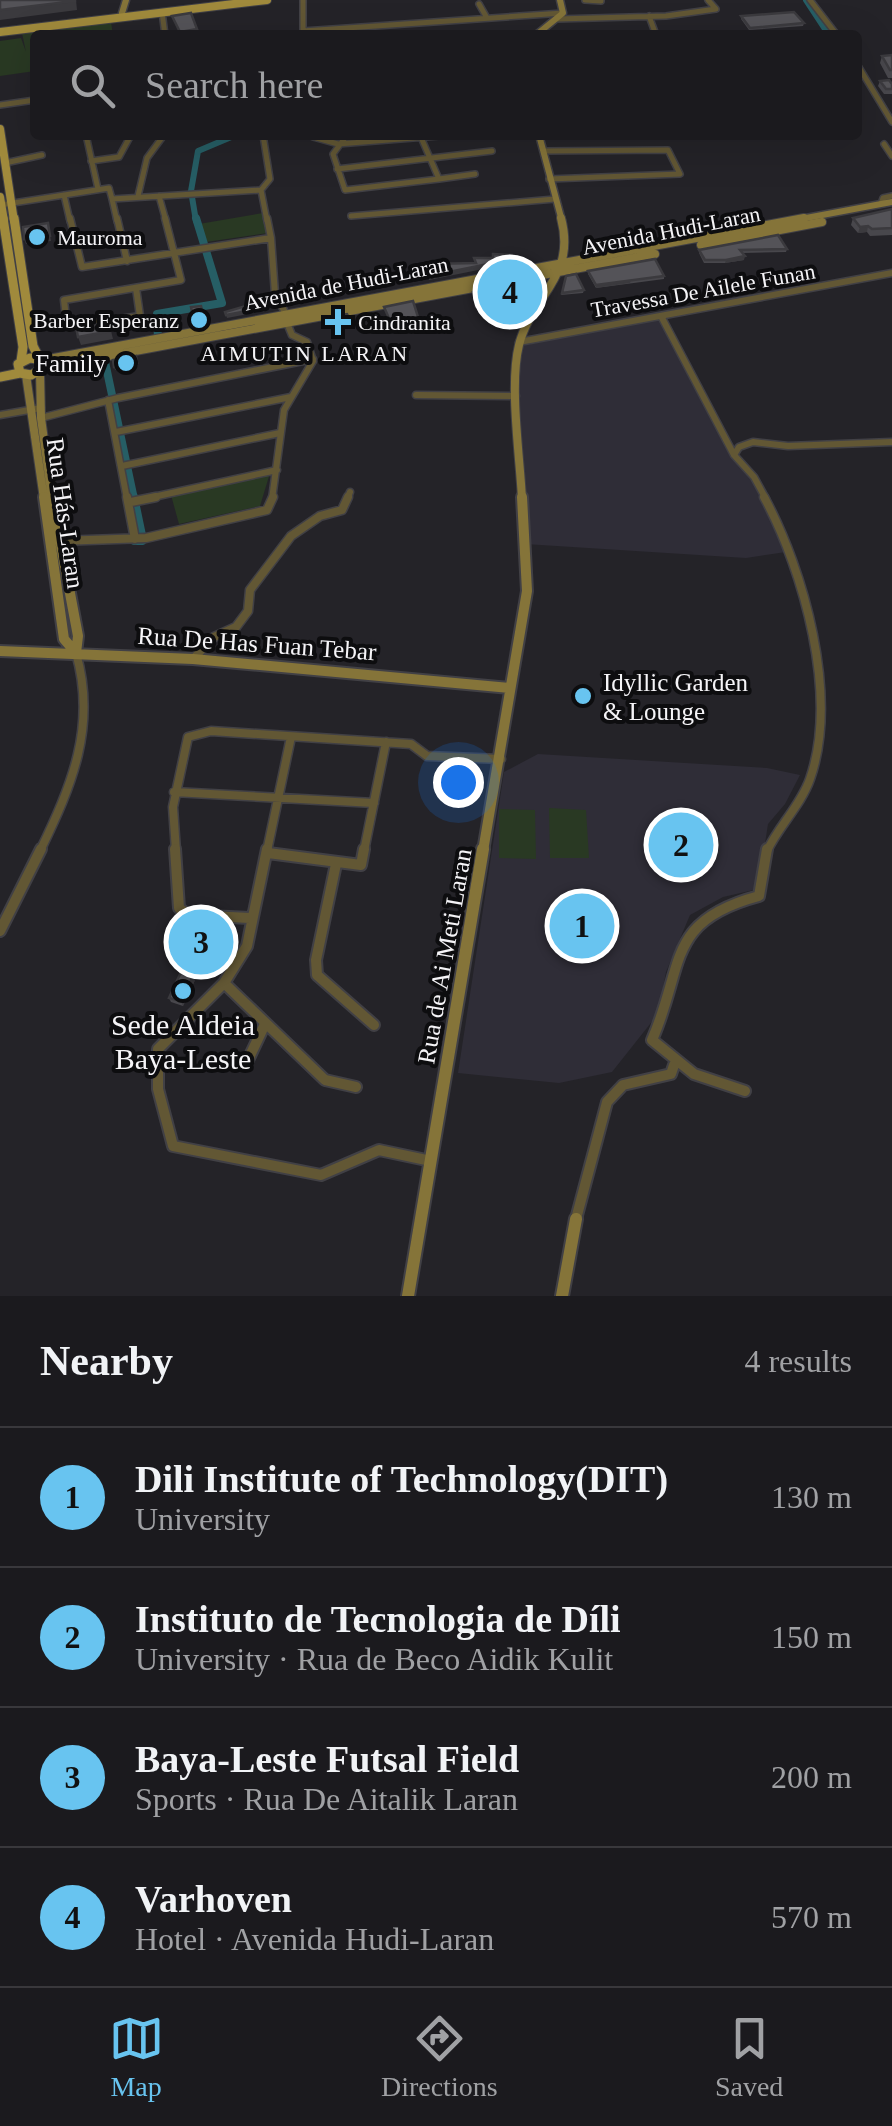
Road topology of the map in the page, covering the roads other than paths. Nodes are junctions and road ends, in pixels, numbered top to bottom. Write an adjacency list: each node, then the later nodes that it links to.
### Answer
1 (126, 0): 12 (street)
2 (234, 0): 12 (main road)
3 (267, 0): 11 (main road)
4 (303, 0): 17 (street)
5 (560, 0): 13 (street)
6 (585, 0): 9 (street)
7 (708, 0): 14 (street)
8 (810, 0): 21 (street)
9 (601, 1)
10 (479, 4): 15 (street)
11 (162, 12): 16 (street); 22 (main road)
12 (122, 13): 22 (main road)
13 (560, 16): 14 (street); 15 (street); 19 (street)
14 (649, 16): 20 (street)
15 (487, 18): 18 (street)
16 (164, 30)
17 (303, 30)
18 (353, 30)
19 (542, 30)
20 (654, 30)
21 (833, 30)
22 (0, 32)
23 (862, 72): 26 (street)
24 (30, 100): 25 (street)
25 (0, 104)
26 (892, 122)
27 (0, 129): 45 (main road, Rua Hás-Laran)
28 (87, 140): 44 (street)
29 (128, 140): 44 (street)
30 (160, 140): 53 (street)
31 (264, 140): 51 (street)
32 (324, 140): 37 (street)
33 (342, 140): 37 (street)
34 (380, 140): 37 (street)
35 (423, 140): 43 (street)
36 (541, 140): 40 (street)
37 (338, 144): 46 (street)
38 (884, 144): 42 (street)
39 (492, 151): 43 (street)
40 (544, 151): 49 (street); 49 (street)
41 (42, 155): 45 (street)
42 (892, 156)
43 (430, 158): 46 (street); 48 (street)
44 (91, 162): 50 (street)
45 (5, 163): 57 (main road, Rua Hás-Laran)
46 (337, 169): 48 (street)
47 (475, 174): 48 (street)
48 (439, 178)
49 (549, 179): 56 (street)
50 (98, 189): 52 (street); 55 (street)
51 (261, 190): 54 (street); 61 (street)
52 (64, 194): 57 (street); 63 (street)
53 (138, 196): 54 (street); 55 (street)
54 (159, 196): 62 (street)
55 (112, 199): 63 (street)
56 (555, 199): 59 (street); 64 (street)
57 (3, 202): 60 (main road, Rua Hás-Laran)
58 (892, 202): 64 (street, Avenida Hudi-Laran); 64 (street)
59 (351, 216)
60 (8, 238): 71 (main road, Rua Hás-Laran); 72 (main road, Rua Hás-Laran)
61 (271, 238): 62 (street); 68 (street)
62 (173, 254): 63 (street); 66 (street)
63 (127, 261)
64 (559, 268): 68 (street, Avenida Hudi-Laran); 69 (street, Rua de Ai Meti Laran)
65 (892, 273): 67 (street, Travessa De Ailele Funan)
66 (136, 288): 66 (street)
67 (661, 316): 69 (street, Travessa De Ailele Funan); 84 (street)
68 (286, 319): 70 (street); 71 (street, Avenida de Hudi-Laran)
69 (520, 342): 77 (street, Rua de Ai Meti Laran)
70 (313, 359): 76 (street); 78 (street)
71 (42, 364): 72 (main road); 72 (main road); 79 (street, Rua Hás-Laran)
72 (21, 368): 73 (main road); 74 (main road); 79 (street, Rua Hás-Laran)
73 (0, 369)
74 (0, 377)
75 (416, 395): 77 (street)
76 (291, 396): 81 (street); 82 (street)
77 (516, 396): 94 (street, Rua de Ai Meti Laran)
78 (108, 400): 79 (street); 81 (street)
79 (38, 412): 80 (street); 90 (street, Rua Hás-Laran)
80 (0, 415)
81 (116, 432): 85 (street)
82 (280, 433): 85 (street); 86 (street)
83 (892, 442): 84 (street)
84 (734, 454): 109 (street)
85 (122, 466): 88 (street)
86 (277, 470): 88 (street); 89 (street)
87 (350, 492): 93 (street)
88 (135, 501): 89 (street)
89 (135, 539): 90 (street)
90 (54, 541): 92 (street, Rua Hás-Laran)
91 (0, 650): 92 (street, Rua De Has Fuan Tebar)
92 (76, 653): 93 (street, Rua De Has Fuan Tebar); 104 (street, Rua Hás-Laran)
93 (193, 659): 94 (street, Rua De Has Fuan Tebar)
94 (510, 688): 97 (street, Rua de Ai Meti Laran)
95 (291, 736): 96 (street); 98 (street); 99 (street)
96 (386, 742): 97 (street); 100 (street)
97 (501, 759): 112 (street, Rua de Ai Meti Laran)
98 (174, 792): 99 (street); 103 (street)
99 (280, 795): 100 (street); 101 (street)
100 (374, 804): 102 (street)
101 (268, 854): 102 (street); 103 (street)
102 (336, 864): 107 (street)
103 (250, 918): 105 (street)
104 (0, 931)
105 (224, 983): 106 (street); 112 (street)
106 (265, 1024): 108 (street); 110 (street)
107 (374, 1026)
108 (248, 1060)
109 (674, 1065): 111 (street); 113 (street)
110 (356, 1087)
111 (744, 1091)
112 (431, 1161): 114 (street, Rua de Ai Meti Laran)
113 (576, 1219): 115 (street)
114 (408, 1296)
115 (562, 1296)

